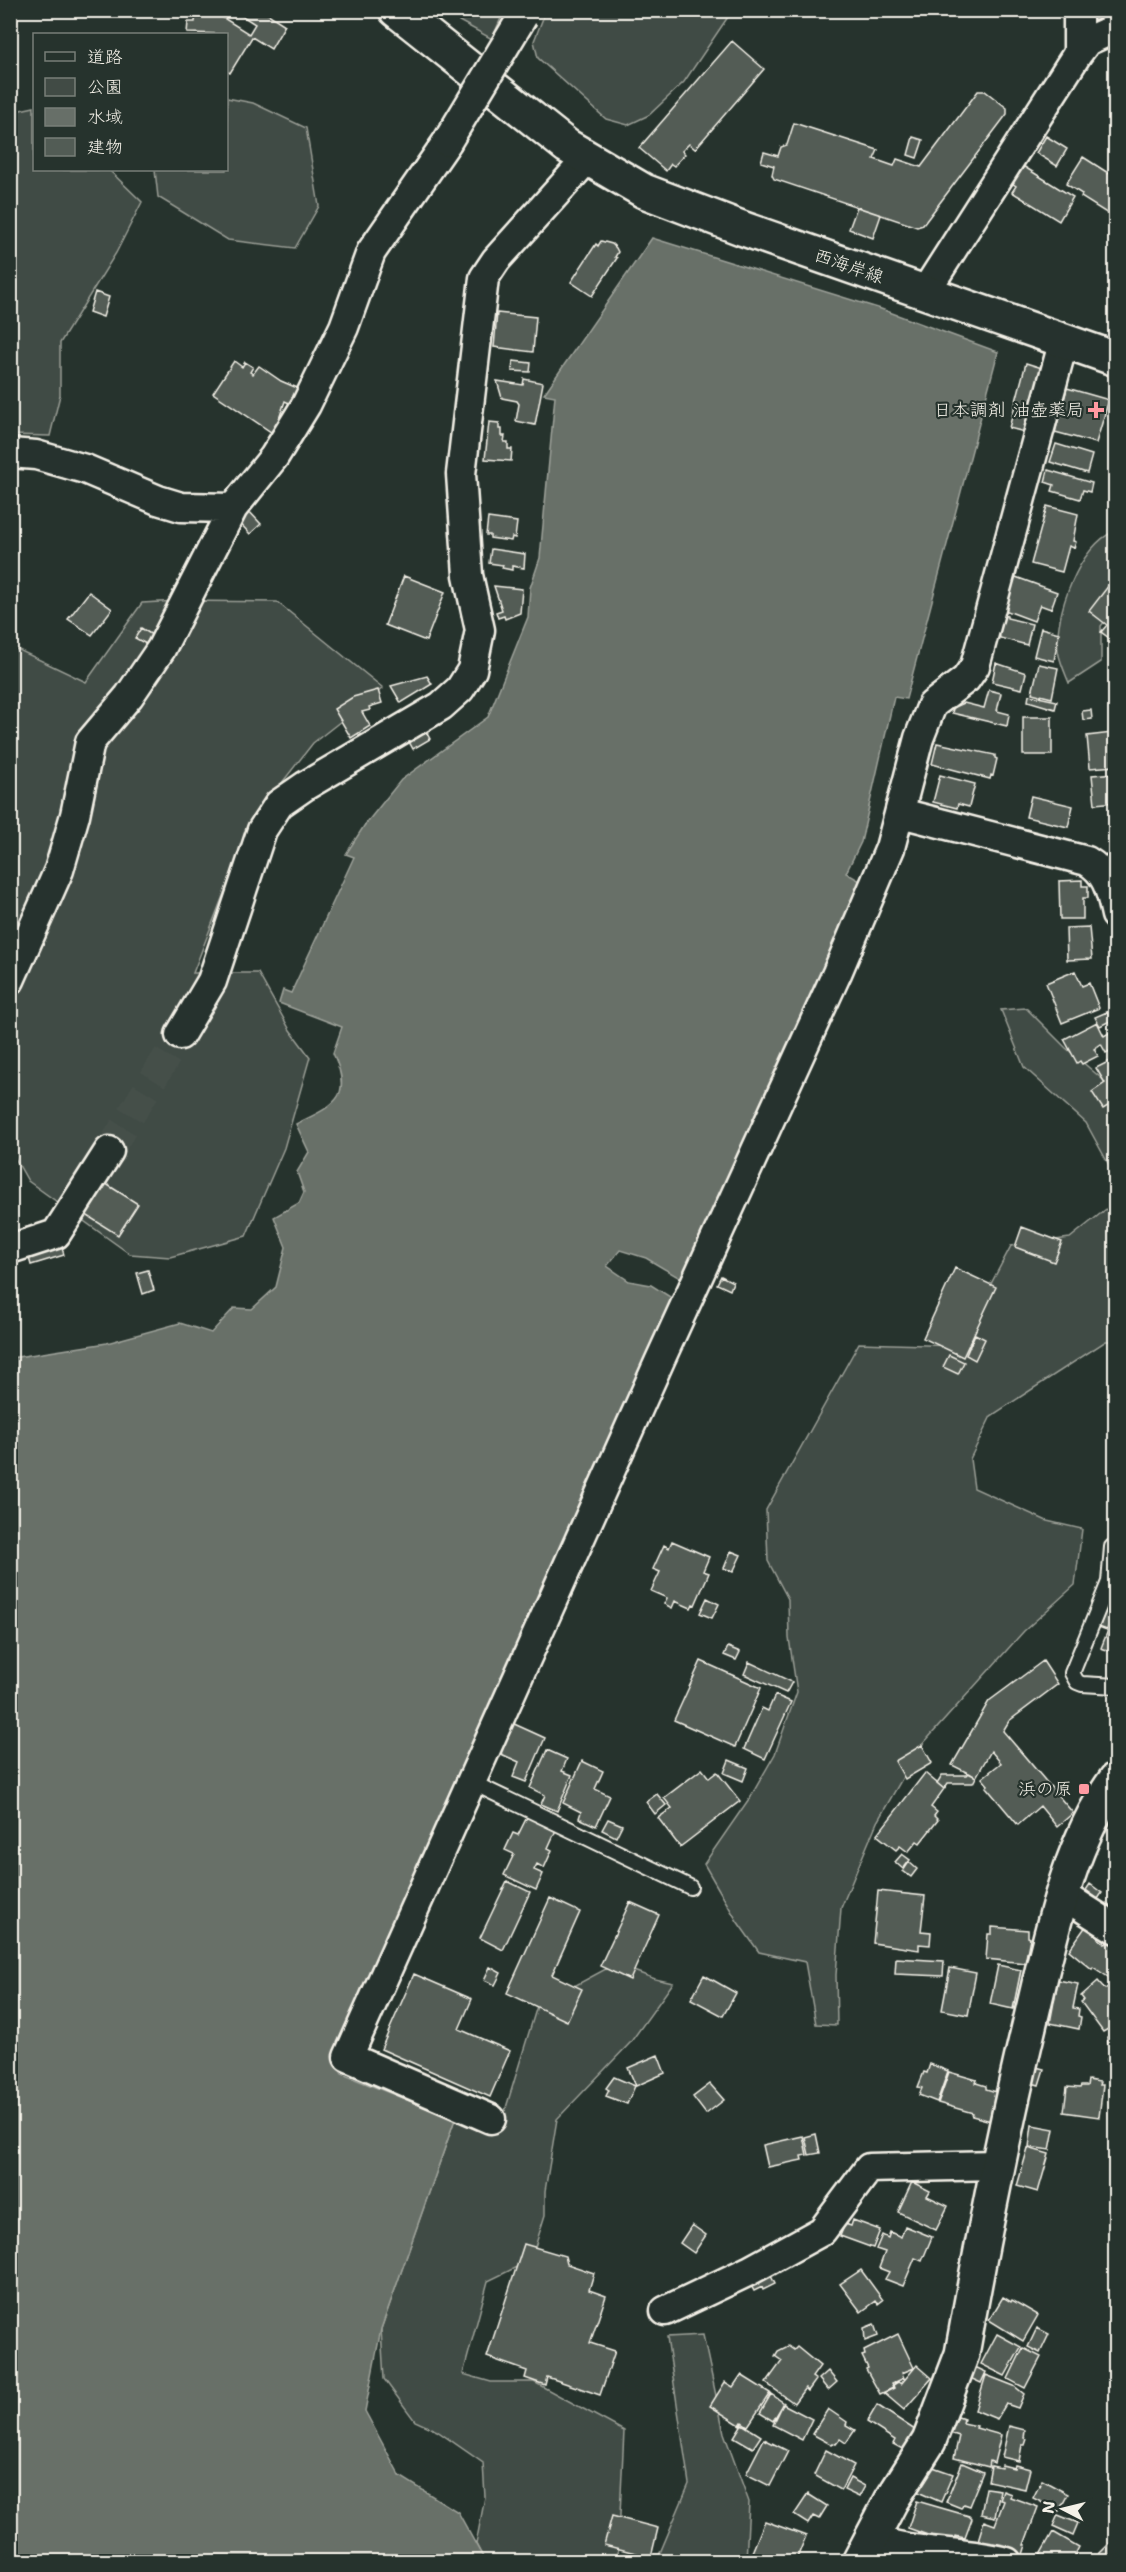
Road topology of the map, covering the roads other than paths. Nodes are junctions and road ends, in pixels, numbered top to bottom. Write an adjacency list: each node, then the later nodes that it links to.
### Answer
1 (396, 10): 6 (street, 西海岸線)
2 (1078, 10): 5 (street)
3 (524, 13): 11 (street, bridge)
4 (1116, 28): 5 (street)
5 (1078, 53): 7 (street)
6 (587, 159): 7 (street, 西海岸線); 16 (street)
7 (925, 292): 8 (street, 西海岸線)
8 (1064, 340): 9 (street, 西海岸線); 12 (street)
9 (1116, 359)
10 (10, 453): 11 (street)
11 (233, 508): 15 (street)
12 (901, 813): 13 (street); 22 (street)
13 (1107, 861): 14 (street)
14 (1116, 915)
15 (10, 980)
16 (180, 1035)
17 (109, 1151): 18 (street)
18 (10, 1249)
19 (1112, 1547): 20 (lane)
20 (1116, 1686)
21 (1116, 1779): 24 (street)
22 (471, 1782): 23 (lane); 26 (street)
23 (690, 1887)
24 (1063, 1894): 25 (street); 27 (street)
25 (1116, 1929)
26 (491, 2120)
27 (996, 2165): 28 (street); 29 (street)
28 (664, 2311)
29 (864, 2550): 30 (street)
30 (1006, 2562)

